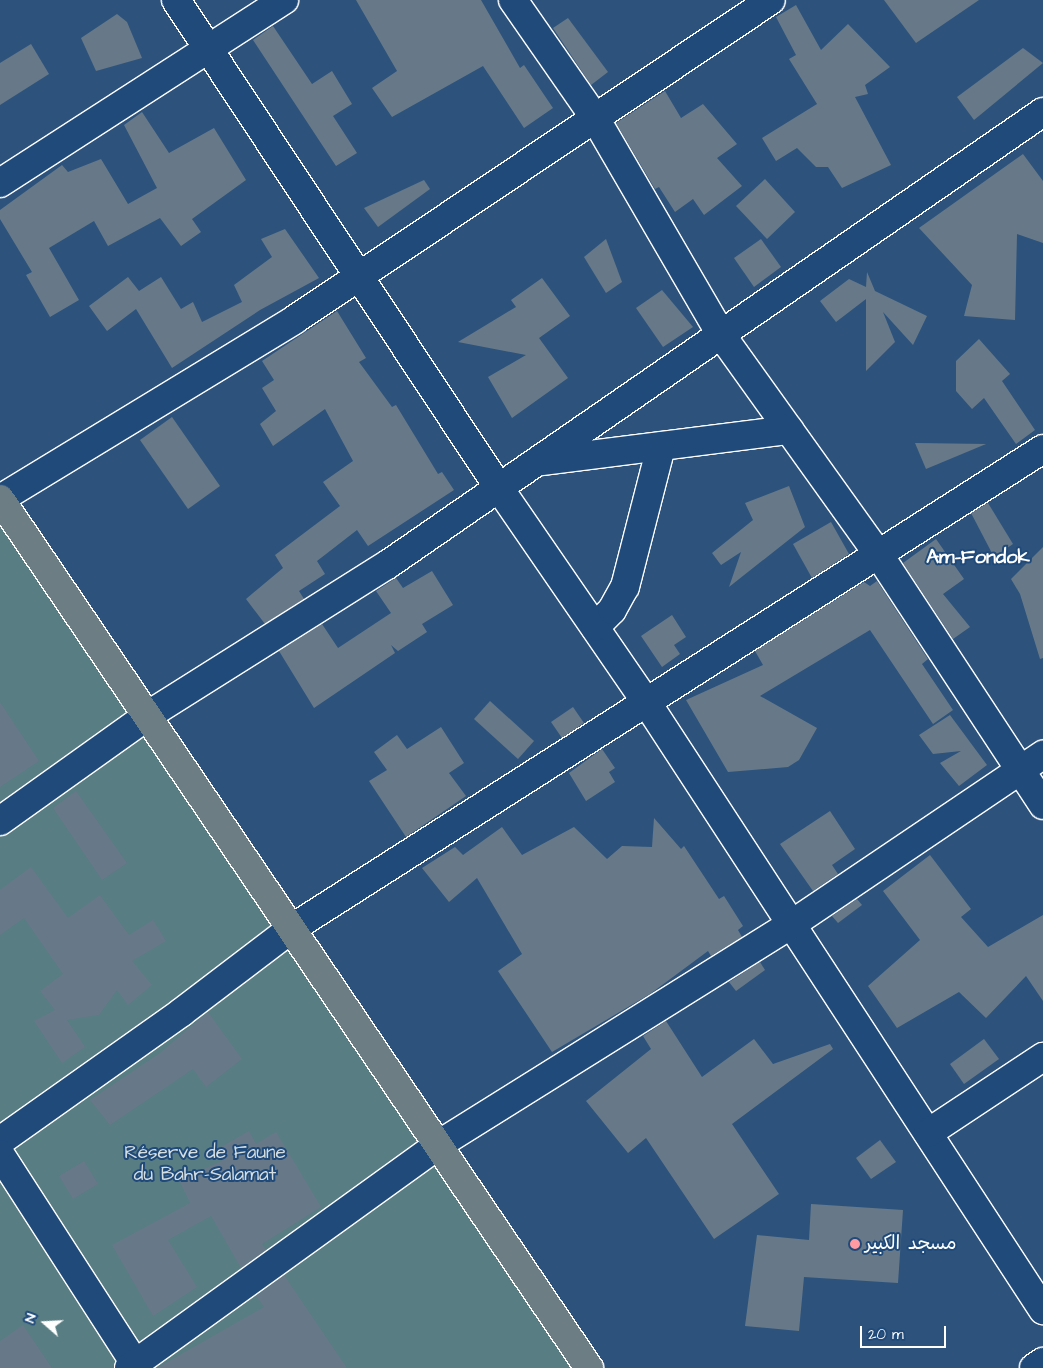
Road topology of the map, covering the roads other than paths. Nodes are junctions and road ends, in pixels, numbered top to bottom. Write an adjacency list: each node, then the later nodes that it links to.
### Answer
1 (176, 0): 5 (street)
2 (284, 0): 5 (street)
3 (513, 0): 7 (street)
4 (771, 0): 7 (street)
5 (209, 49): 8 (street); 9 (street)
6 (1043, 112): 10 (street)
7 (595, 118): 9 (street); 10 (street)
8 (0, 184)
9 (360, 276): 15 (street); 16 (street)
10 (722, 336): 11 (street); 14 (street)
11 (789, 430): 12 (street); 17 (street)
12 (661, 446): 14 (street); 18 (street)
13 (1043, 449): 17 (street)
14 (538, 462): 15 (street)
15 (499, 488): 18 (street); 20 (street)
16 (0, 499): 20 (main road)
17 (879, 555): 19 (street); 22 (street)
18 (595, 627): 19 (street)
19 (647, 703): 25 (street); 26 (street)
20 (147, 716): 24 (street); 26 (main road)
21 (1043, 755): 22 (street)
22 (1020, 770): 23 (street); 25 (street)
23 (1043, 806)
24 (0, 821)
25 (792, 924): 28 (street); 30 (street)
26 (291, 929): 29 (street); 30 (main road)
27 (1043, 1057): 28 (street)
28 (928, 1132): 32 (street)
29 (0, 1141)
30 (438, 1145): 34 (main road); 35 (street)
31 (0, 1154): 35 (street)
32 (1043, 1310)
33 (1043, 1362): 36 (street)
34 (580, 1365)
35 (134, 1367)
36 (1034, 1368)

